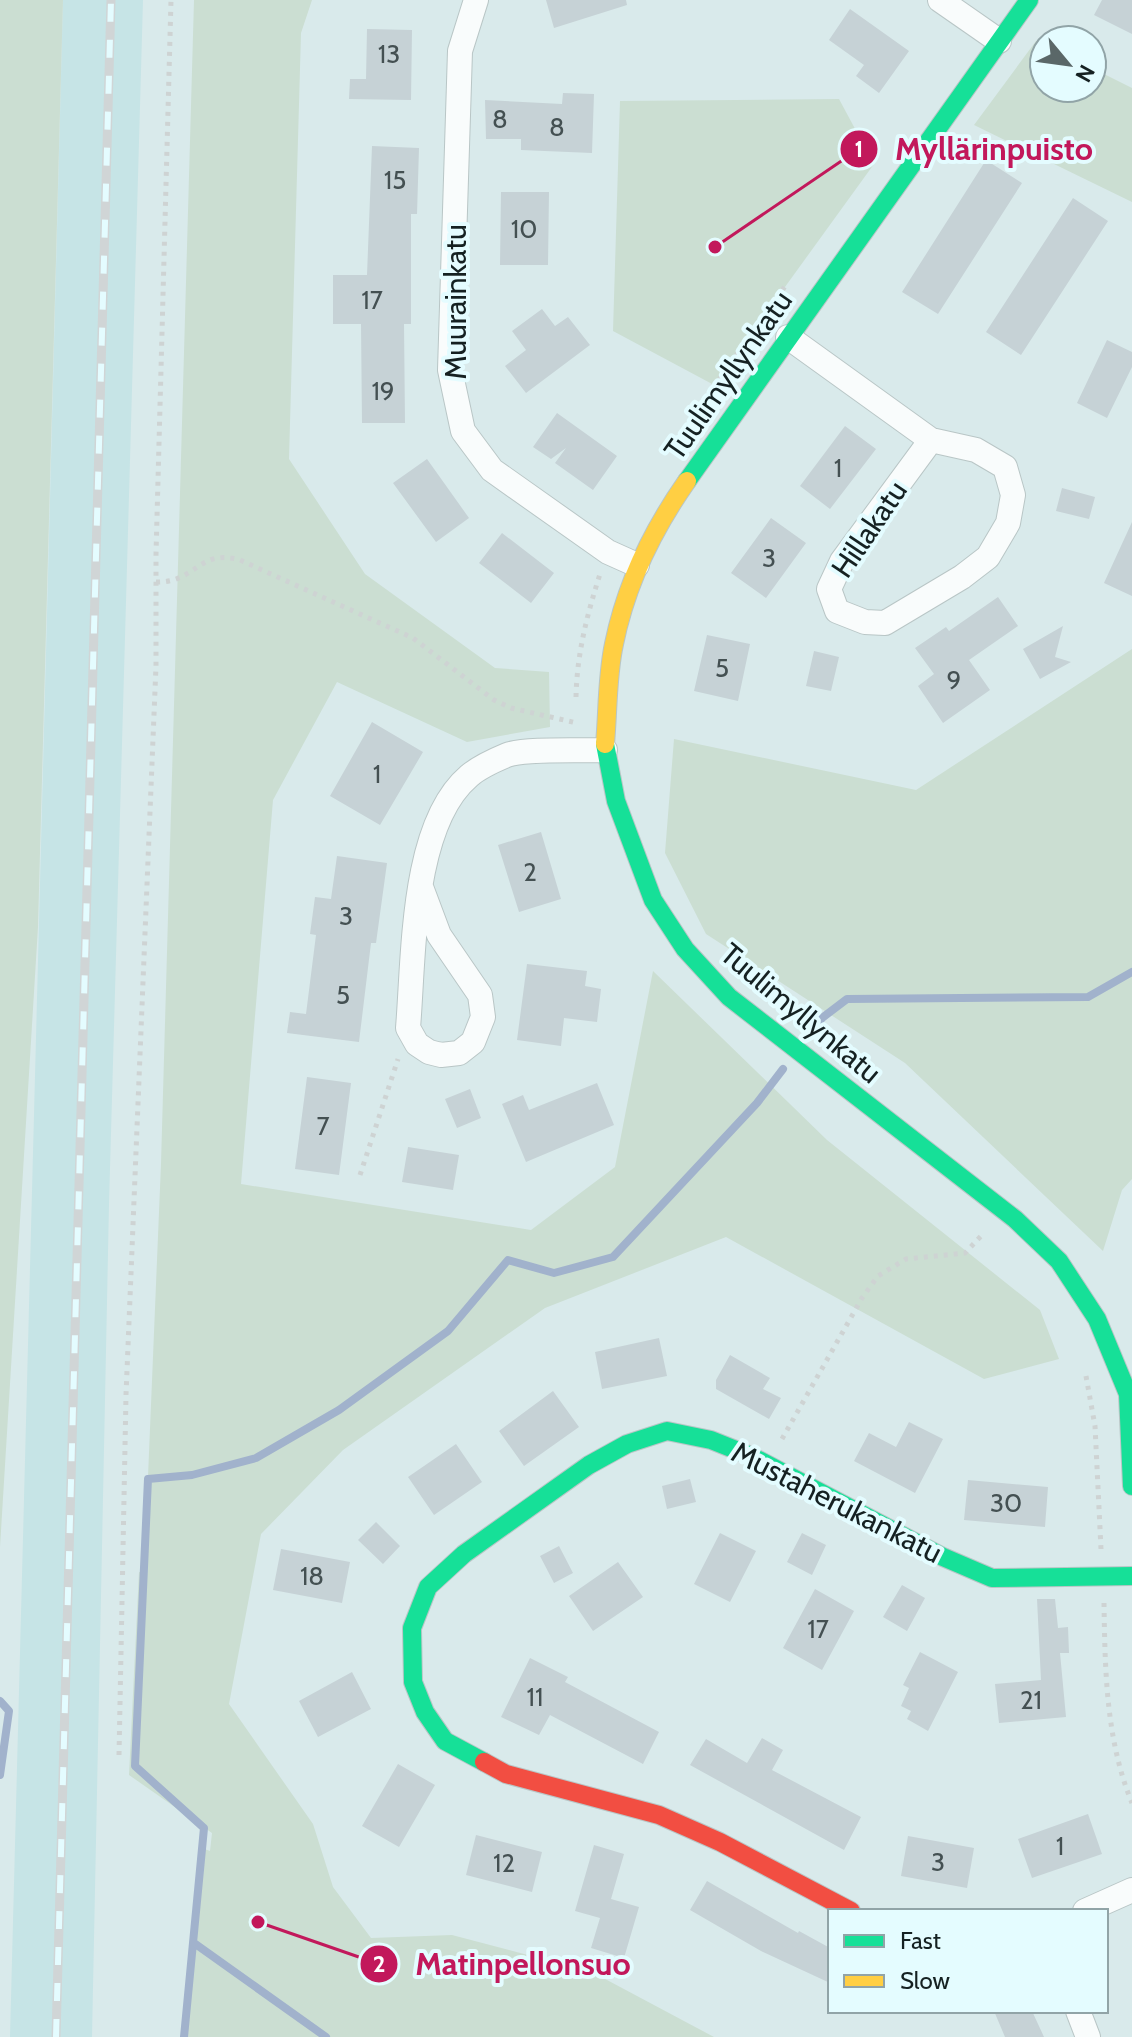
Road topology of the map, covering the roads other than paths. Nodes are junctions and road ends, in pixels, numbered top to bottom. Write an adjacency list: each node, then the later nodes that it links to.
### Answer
1 (476, 0): 7 (street, Muurainkatu)
2 (940, 0): 4 (street)
3 (1029, 0): 4 (street, Tuulimyllynkatu)
4 (999, 41): 5 (street, Tuulimyllynkatu)
5 (788, 337): 6 (street, Hillakatu); 7 (street, Tuulimyllynkatu)
6 (931, 440): 6 (street, Hillakatu)
7 (637, 565): 8 (street, Tuulimyllynkatu)
8 (605, 750): 9 (street); 10 (street, Tuulimyllynkatu)
9 (421, 887): 9 (street)
10 (1132, 1486)
11 (1132, 1576): 13 (street, Mustaherukankatu)
12 (1132, 1890): 14 (street)
13 (847, 1909)
14 (1089, 1909)
15 (1079, 2013): 16 (street)
16 (1088, 2037)

